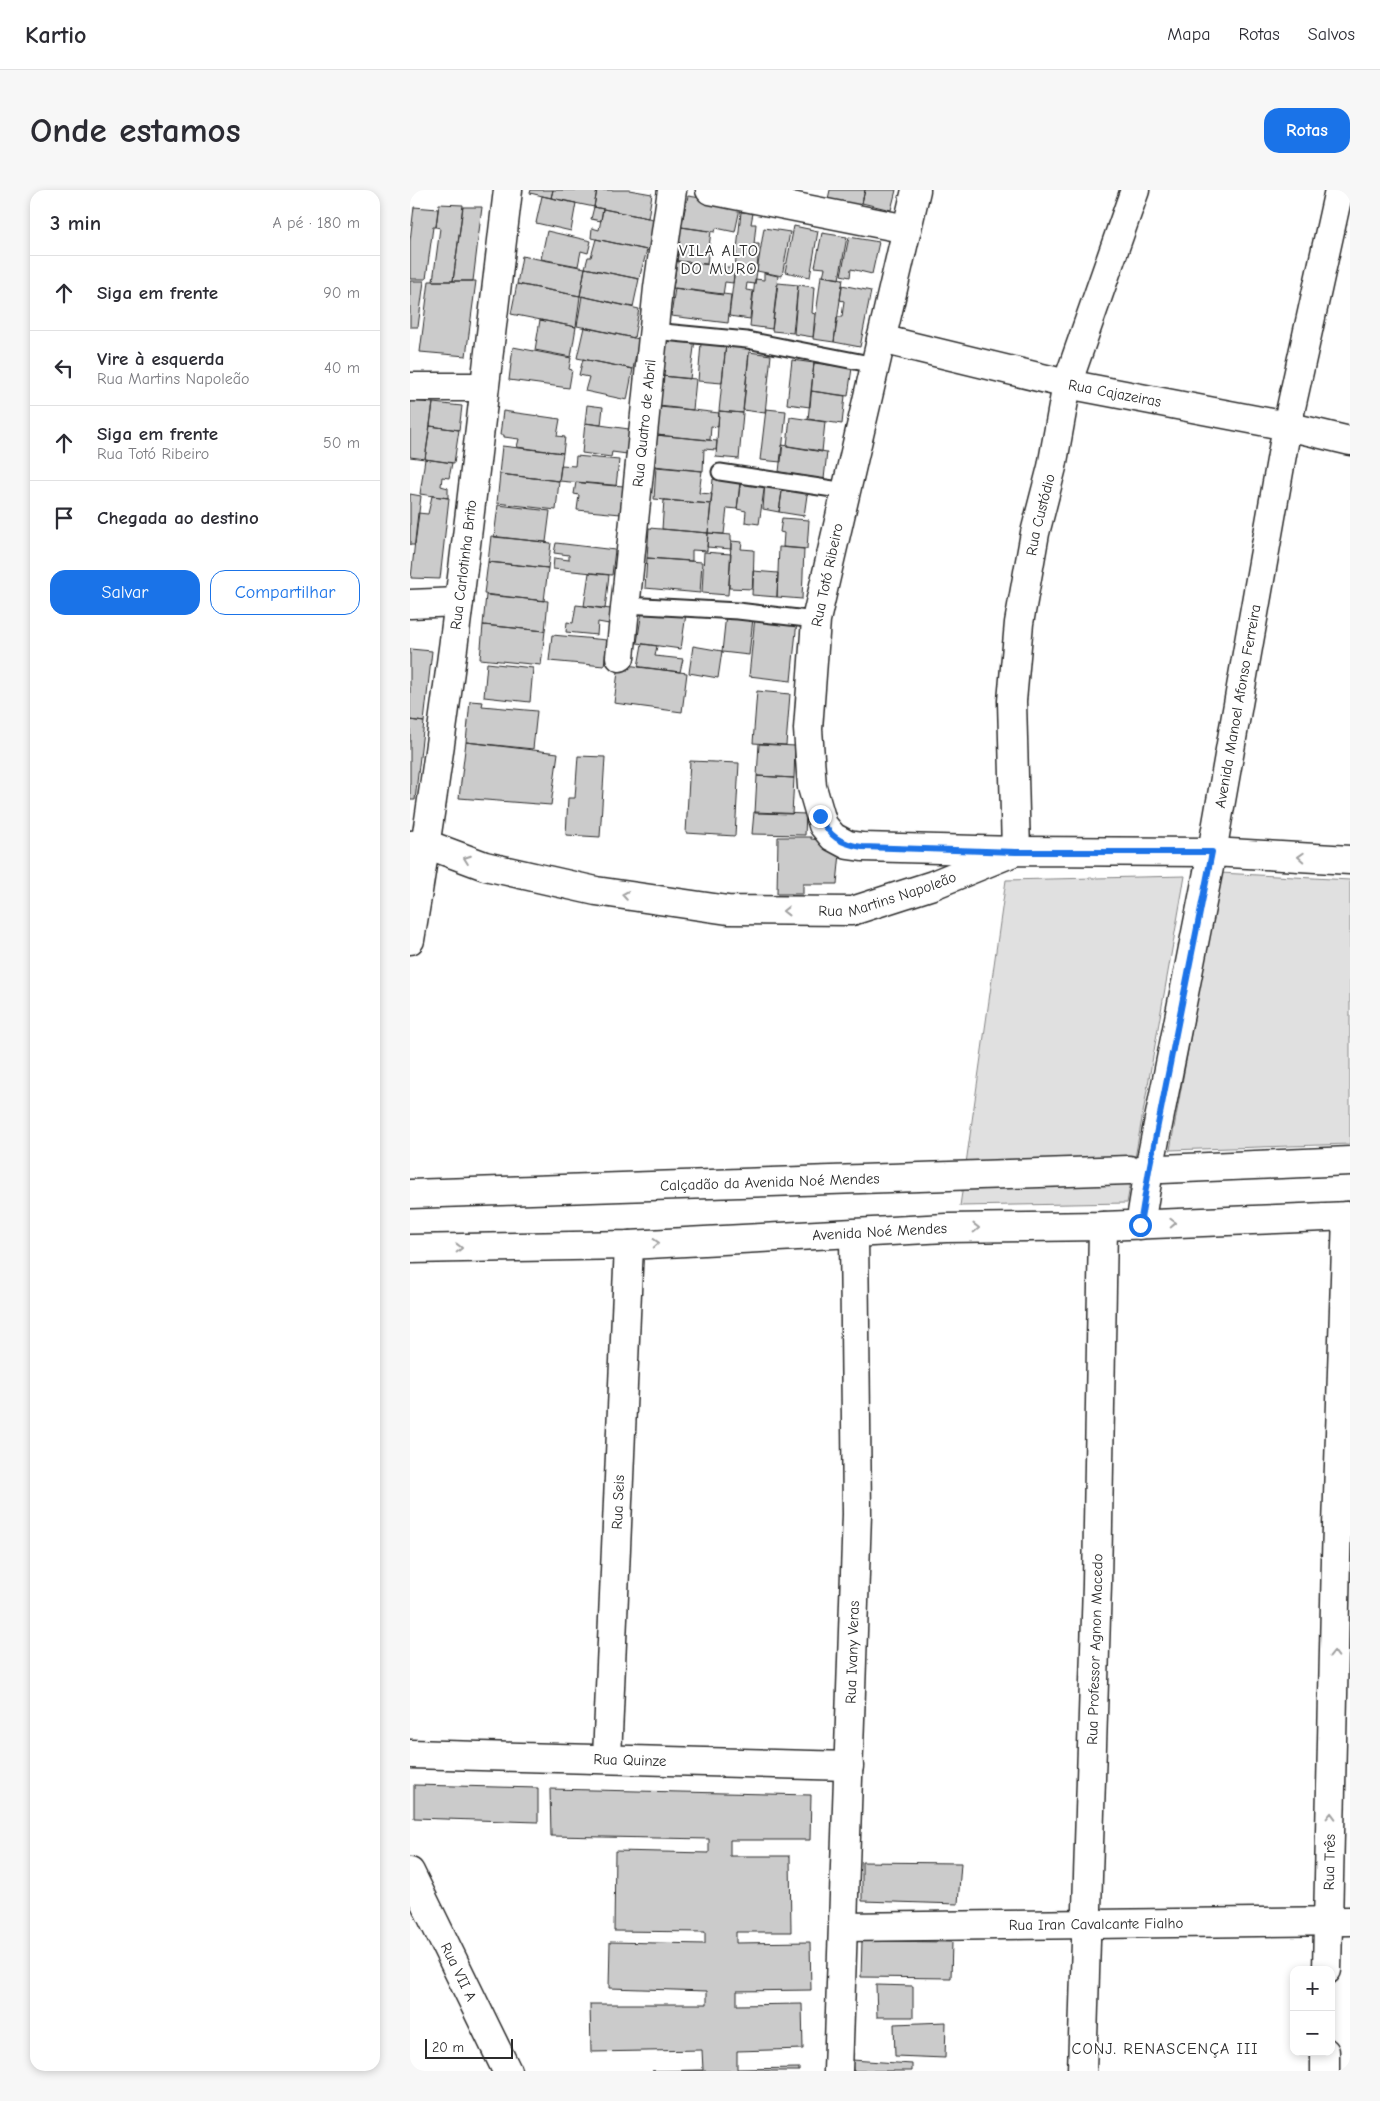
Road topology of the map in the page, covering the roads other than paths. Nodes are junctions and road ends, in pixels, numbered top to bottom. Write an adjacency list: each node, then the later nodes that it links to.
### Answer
1 (508, 190): 14 (street, Rua Carlotinha Brito)
2 (672, 190): 9 (street, Rua Quatro de Abril)
3 (710, 190): 7 (street)
4 (916, 190): 8 (street, Rua Totó Ribeiro)
5 (1136, 190): 12 (street, Rua Custódio)
6 (1339, 190): 15 (street, Avenida Manoel Afonso Ferreira)
7 (813, 200): 8 (street)
8 (907, 229): 10 (street, Rua Totó Ribeiro)
9 (653, 331): 11 (lane); 21 (street, Rua Quatro de Abril)
10 (881, 339): 11 (street, Rua Totó Ribeiro); 12 (street, Rua Cajazeiras)
11 (875, 365): 18 (street, Rua Totó Ribeiro)
12 (1067, 384): 15 (street, Rua Cajazeiras); 25 (street, Rua Custódio)
13 (410, 387): 14 (street)
14 (484, 387): 19 (street, Rua Carlotinha Brito)
15 (1287, 426): 16 (street, Rua Cajazeiras); 26 (street, Avenida Manoel Afonso Ferreira)
16 (1350, 441)
17 (720, 472): 18 (lane)
18 (846, 491): 22 (street, Rua Totó Ribeiro)
19 (459, 602): 20 (street); 24 (street, Rua Carlotinha Brito)
20 (410, 604)
21 (625, 605): 22 (lane); 23 (street, Rua Quatro de Abril)
22 (816, 620): 25 (street, Rua Totó Ribeiro)
23 (620, 657)
24 (418, 844): 25 (street, Rua Martins Napoleão, one-way to 24); 28 (street, Rua Carlotinha Brito)
25 (1016, 852): 26 (street, Rua Martins Napoleão)
26 (1212, 852): 27 (street, Rua Martins Napoleão, one-way to 26); 34 (street, Avenida Manoel Afonso Ferreira)
27 (1350, 860)
28 (410, 940)
29 (1350, 1161): 30 (street)
30 (1162, 1169)
31 (1130, 1170): 32 (street, Calçadão da Avenida Noé Mendes)
32 (410, 1194)
33 (1348, 1216): 34 (street, Avenida Noé Mendes, one-way to 33); 43 (street, Rua Três, one-way to 33)
34 (1140, 1225): 35 (street, Avenida Noé Mendes)
35 (1103, 1226): 36 (street, Avenida Noé Mendes, one-way to 35); 44 (street, Rua Professor Agnon Macedo)
36 (854, 1234): 37 (street, Avenida Noé Mendes, one-way to 36); 41 (street, Rua Ivany Veras)
37 (629, 1245): 38 (street, Avenida Noé Mendes, one-way to 37); 40 (street, Rua Seis)
38 (410, 1249)
39 (410, 1754): 40 (street, Rua Quinze)
40 (607, 1758): 41 (street, Rua Quinze)
41 (850, 1766): 45 (street, Rua Ivany Veras)
42 (410, 1872): 48 (street, Rua VII A)
43 (1339, 1921): 44 (street, Rua Iran Cavalcante Fialho); 46 (street, Rua Três)
44 (1086, 1923): 45 (street, Rua Iran Cavalcante Fialho); 50 (street, Rua Professor Agnon Macedo)
45 (844, 1927): 49 (street, Rua Ivany Veras)
46 (1328, 1966)
47 (1325, 2056): 51 (street)
48 (507, 2071)
49 (838, 2071)
50 (1082, 2071)
51 (1325, 2071)

